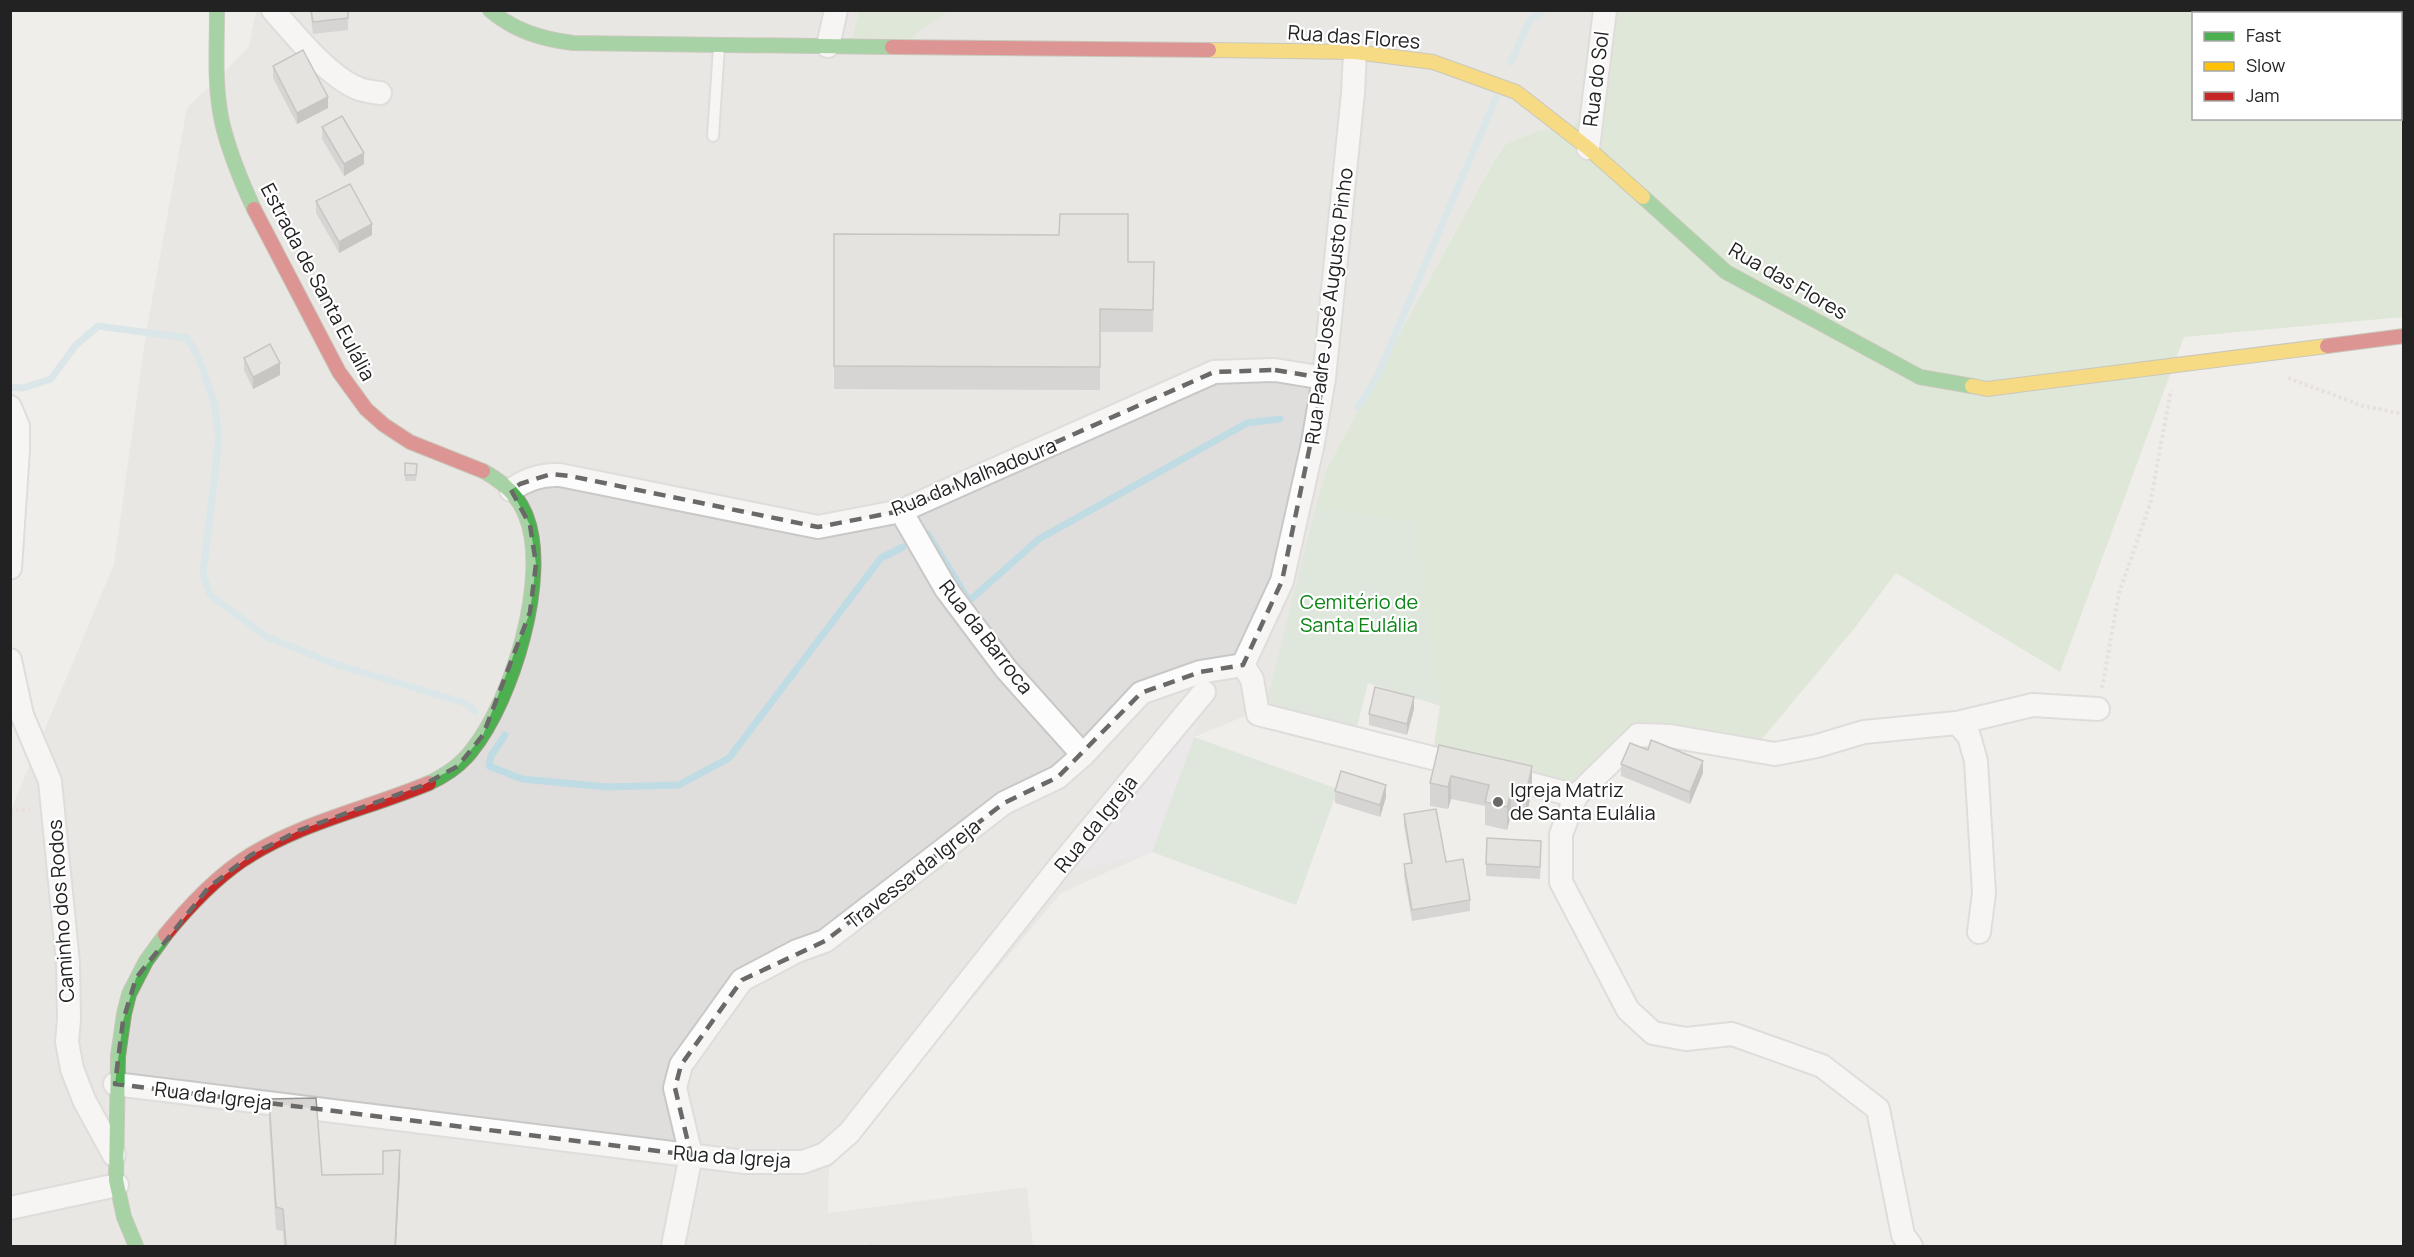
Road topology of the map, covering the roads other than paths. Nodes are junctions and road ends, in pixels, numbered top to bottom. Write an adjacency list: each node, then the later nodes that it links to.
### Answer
1 (218, 10): 15 (street, Estrada de Santa Eulália)
2 (273, 10): 9 (street)
3 (490, 10): 6 (street, Rua das Flores)
4 (836, 10): 7 (street)
5 (1605, 10): 11 (street, Rua do Sol)
6 (719, 45): 7 (street, Rua das Flores); 10 (lane)
7 (828, 46): 8 (street, Rua das Flores)
8 (1355, 52): 11 (street, Rua das Flores); 13 (street, Rua Padre José Augusto Pinho)
9 (380, 93)
10 (713, 136)
11 (1588, 148): 12 (street, Rua das Flores)
12 (2403, 336)
13 (1324, 378): 16 (street, Rua da Malhadoura); 19 (street, Rua Padre José Augusto Pinho)
14 (10, 407): 17 (street)
15 (511, 490): 16 (street, Rua da Malhadoura); 26 (street, Estrada de Santa Eulália)
16 (901, 511): 23 (street, Rua da Barroca)
17 (10, 568)
18 (10, 660): 28 (street, Caminho dos Rodos)
19 (1243, 665): 23 (street, Travessa da Igreja); 24 (street)
20 (1204, 692): 27 (street, Rua da Igreja)
21 (2098, 710): 22 (street)
22 (1957, 723): 24 (street); 25 (street)
23 (1083, 755): 27 (street, Travessa da Igreja)
24 (1576, 796): 33 (street)
25 (1979, 932)
26 (115, 1084): 27 (street, Rua da Igreja); 28 (street, Estrada de Santa Eulália)
27 (691, 1155): 32 (street)
28 (116, 1159): 29 (street, Estrada de Santa Eulália)
29 (117, 1185): 30 (street); 31 (street, Estrada de Santa Eulália)
30 (10, 1208)
31 (136, 1246)
32 (673, 1246)
33 (1911, 1246)

